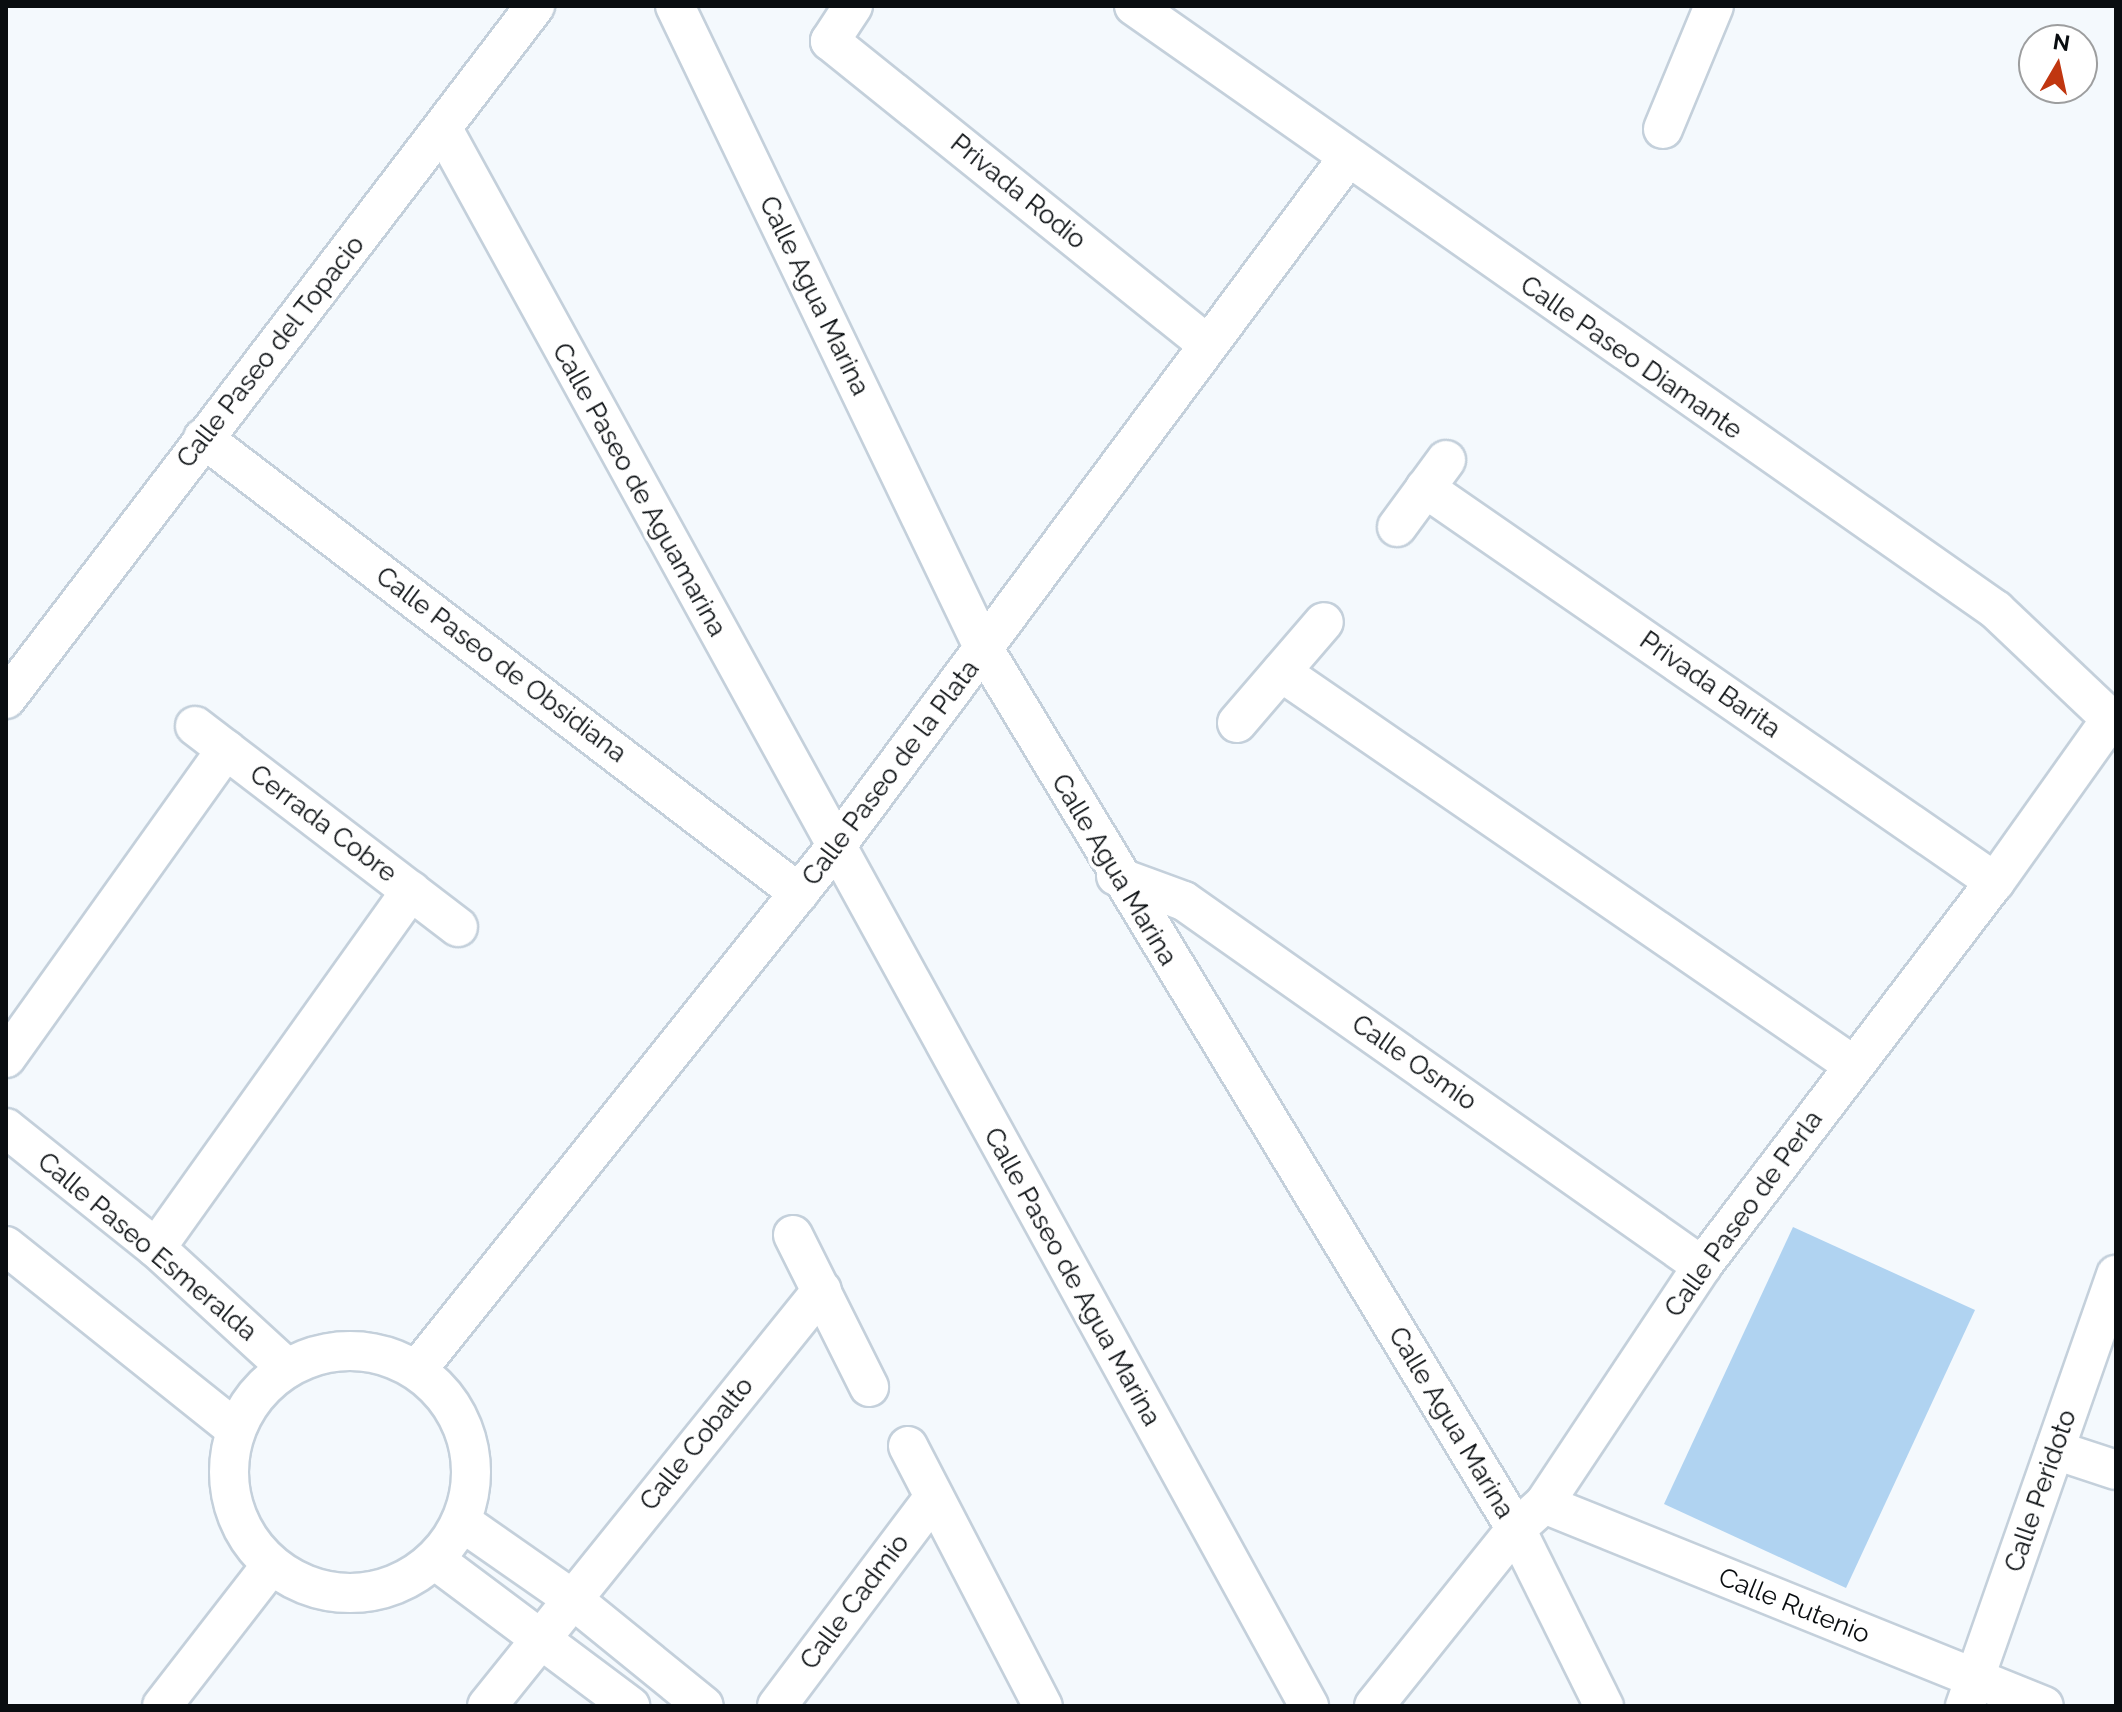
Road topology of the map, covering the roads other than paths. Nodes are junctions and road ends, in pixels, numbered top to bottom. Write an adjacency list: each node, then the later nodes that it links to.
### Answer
1 (535, 6): 7 (street, Calle Paseo del Topacio)
2 (675, 6): 13 (street, Calle Agua Marina)
3 (853, 6): 9 (street, Privada Rodio)
4 (1134, 6): 8 (street, Calle Paseo Diamante)
5 (1714, 6): 6 (street)
6 (1663, 129)
7 (444, 131): 10 (street, Calle Paseo del Topacio); 20 (street, Calle Paseo de Aguamarina)
8 (1346, 160): 9 (street, Calle Paseo de la Plata); 16 (street, Calle Paseo Diamante)
9 (1206, 343): 13 (street, Calle Paseo de la Plata)
10 (203, 438): 15 (street, Calle Paseo del Topacio); 24 (street, Calle Paseo de Obsidiana)
11 (1397, 527): 22 (street, Privada Barita)
12 (1324, 622): 14 (street)
13 (985, 651): 20 (street, Calle Paseo de la Plata); 21 (street, Calle Agua Marina)
14 (1281, 672): 17 (street); 27 (street)
15 (6, 699)
16 (2113, 721): 22 (street, Calle Paseo de Perla)
17 (1237, 723)
18 (195, 726): 19 (street)
19 (226, 750): 23 (street, Cerrada Cobre); 26 (street, Cerrada Cobre)
20 (834, 849): 24 (street, Calle Paseo de la Plata); 57 (street, Calle Paseo de Agua Marina)
21 (1116, 876): 32 (street, Calle Osmio); 45 (street, Calle Agua Marina)
22 (1995, 882): 27 (street, Calle Paseo de Perla)
23 (411, 891): 25 (street); 31 (street, Cerrada Cobre)
24 (799, 893): 36 (street, Calle Paseo de la Plata)
25 (458, 927)
26 (6, 1058)
27 (1853, 1065): 32 (street, Calle Paseo de Perla)
28 (6, 1128): 31 (street, Calle Paseo Esmeralda)
29 (793, 1235): 34 (street)
30 (6, 1246): 38 (street)
31 (156, 1248): 35 (street, Calle Paseo Esmeralda)
32 (1702, 1266): 43 (street, Calle Paseo de Perla)
33 (2116, 1275): 40 (street, Calle Peridoto)
34 (822, 1290): 37 (street); 48 (street, Calle Cobalto)
35 (287, 1368): 36 (street); 38 (street)
36 (417, 1370): 44 (street)
37 (869, 1387)
38 (235, 1429): 47 (street)
39 (908, 1446): 42 (street, Calle Cadmio)
40 (2055, 1450): 41 (street); 50 (street, Calle Peridoto)
41 (2116, 1470)
42 (933, 1498): 55 (street, Calle Cadmio); 56 (street, Calle Cadmio)
43 (1544, 1504): 45 (street, Calle Paseo de Perla); 50 (street, Calle Rutenio)
44 (462, 1522): 46 (street); 48 (street)
45 (1516, 1529): 58 (street, Calle Paseo de Perla); 59 (street, Calle Agua Marina)
46 (435, 1560): 47 (street); 49 (street)
47 (269, 1568): 51 (street)
48 (571, 1598): 49 (street, Calle Cobalto); 54 (street)
49 (541, 1635): 52 (street, Calle Cobalto); 53 (street)
50 (1970, 1692): 60 (street, Calle Rutenio)
51 (162, 1706)
52 (487, 1706)
53 (630, 1706)
54 (704, 1706)
55 (777, 1706)
56 (1043, 1706)
57 (1309, 1706)
58 (1374, 1706)
59 (1604, 1706)
60 (2044, 1706)

